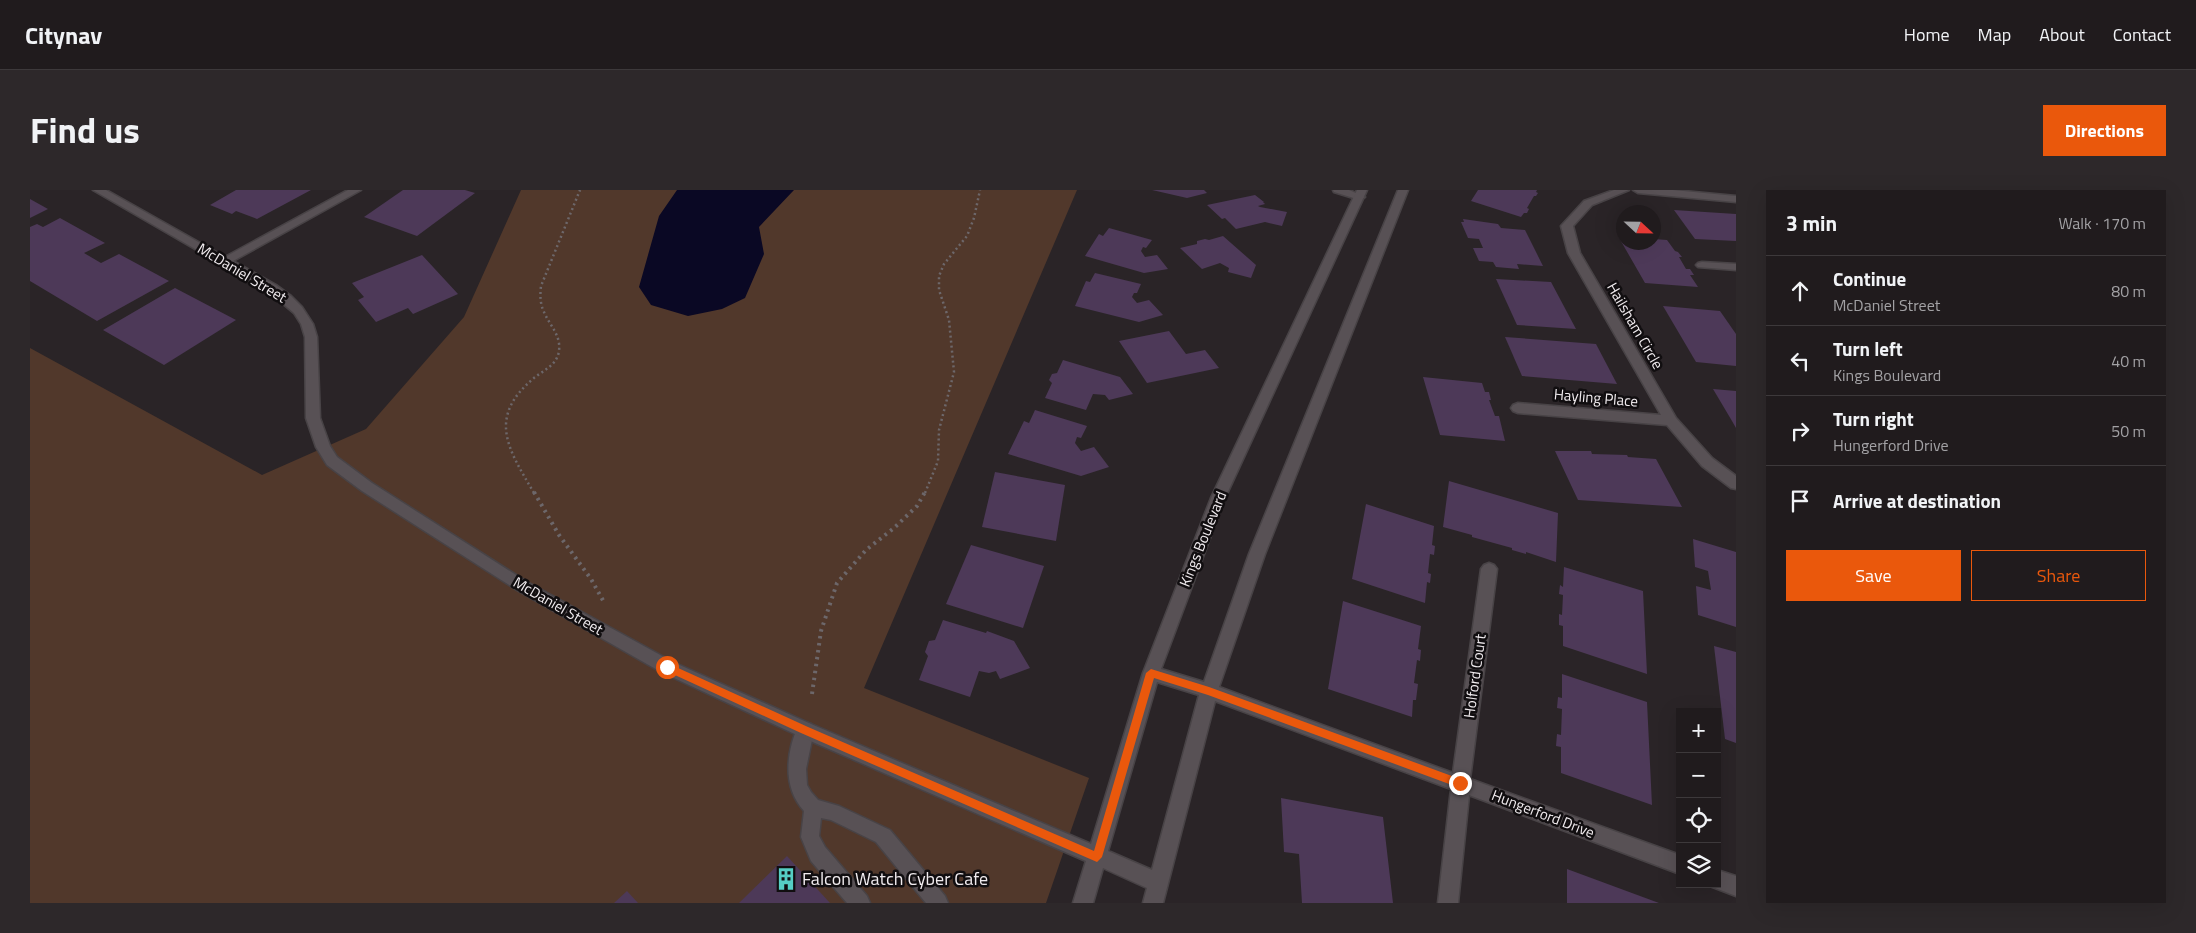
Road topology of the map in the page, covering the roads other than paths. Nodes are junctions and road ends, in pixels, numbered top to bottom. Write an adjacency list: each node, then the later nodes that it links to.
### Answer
1 (98, 190): 9 (street, McDaniel Street)
2 (356, 190): 9 (street)
3 (1338, 190): 7 (street)
4 (1403, 190): 17 (street)
5 (1624, 190): 13 (street, Hailsham Circle)
6 (1638, 190): 8 (street)
7 (1361, 193): 16 (street, Kings Boulevard)
8 (1736, 200)
9 (225, 261): 18 (street, McDaniel Street)
10 (1702, 265): 11 (street)
11 (1736, 267)
12 (1518, 408): 13 (street, Hayling Place)
13 (1671, 421): 14 (street, Hailsham Circle)
14 (1736, 484)
15 (1489, 569): 19 (street, Holford Court)
16 (1151, 673): 17 (street, Hungerford Drive); 21 (street, Kings Boulevard)
17 (1209, 691): 19 (street, Hungerford Drive); 24 (street)
18 (805, 730): 20 (street); 21 (street, McDaniel Street)
19 (1460, 783): 22 (street, Hungerford Drive); 30 (street, Holford Court)
20 (813, 808): 26 (street); 27 (street)
21 (1097, 857): 24 (street, McDaniel Street); 28 (street, Kings Boulevard)
22 (1676, 864)
23 (1721, 880): 25 (street)
24 (1159, 883): 29 (street)
25 (1736, 886)
26 (860, 903)
27 (938, 903)
28 (1082, 903)
29 (1153, 903)
30 (1448, 903)

